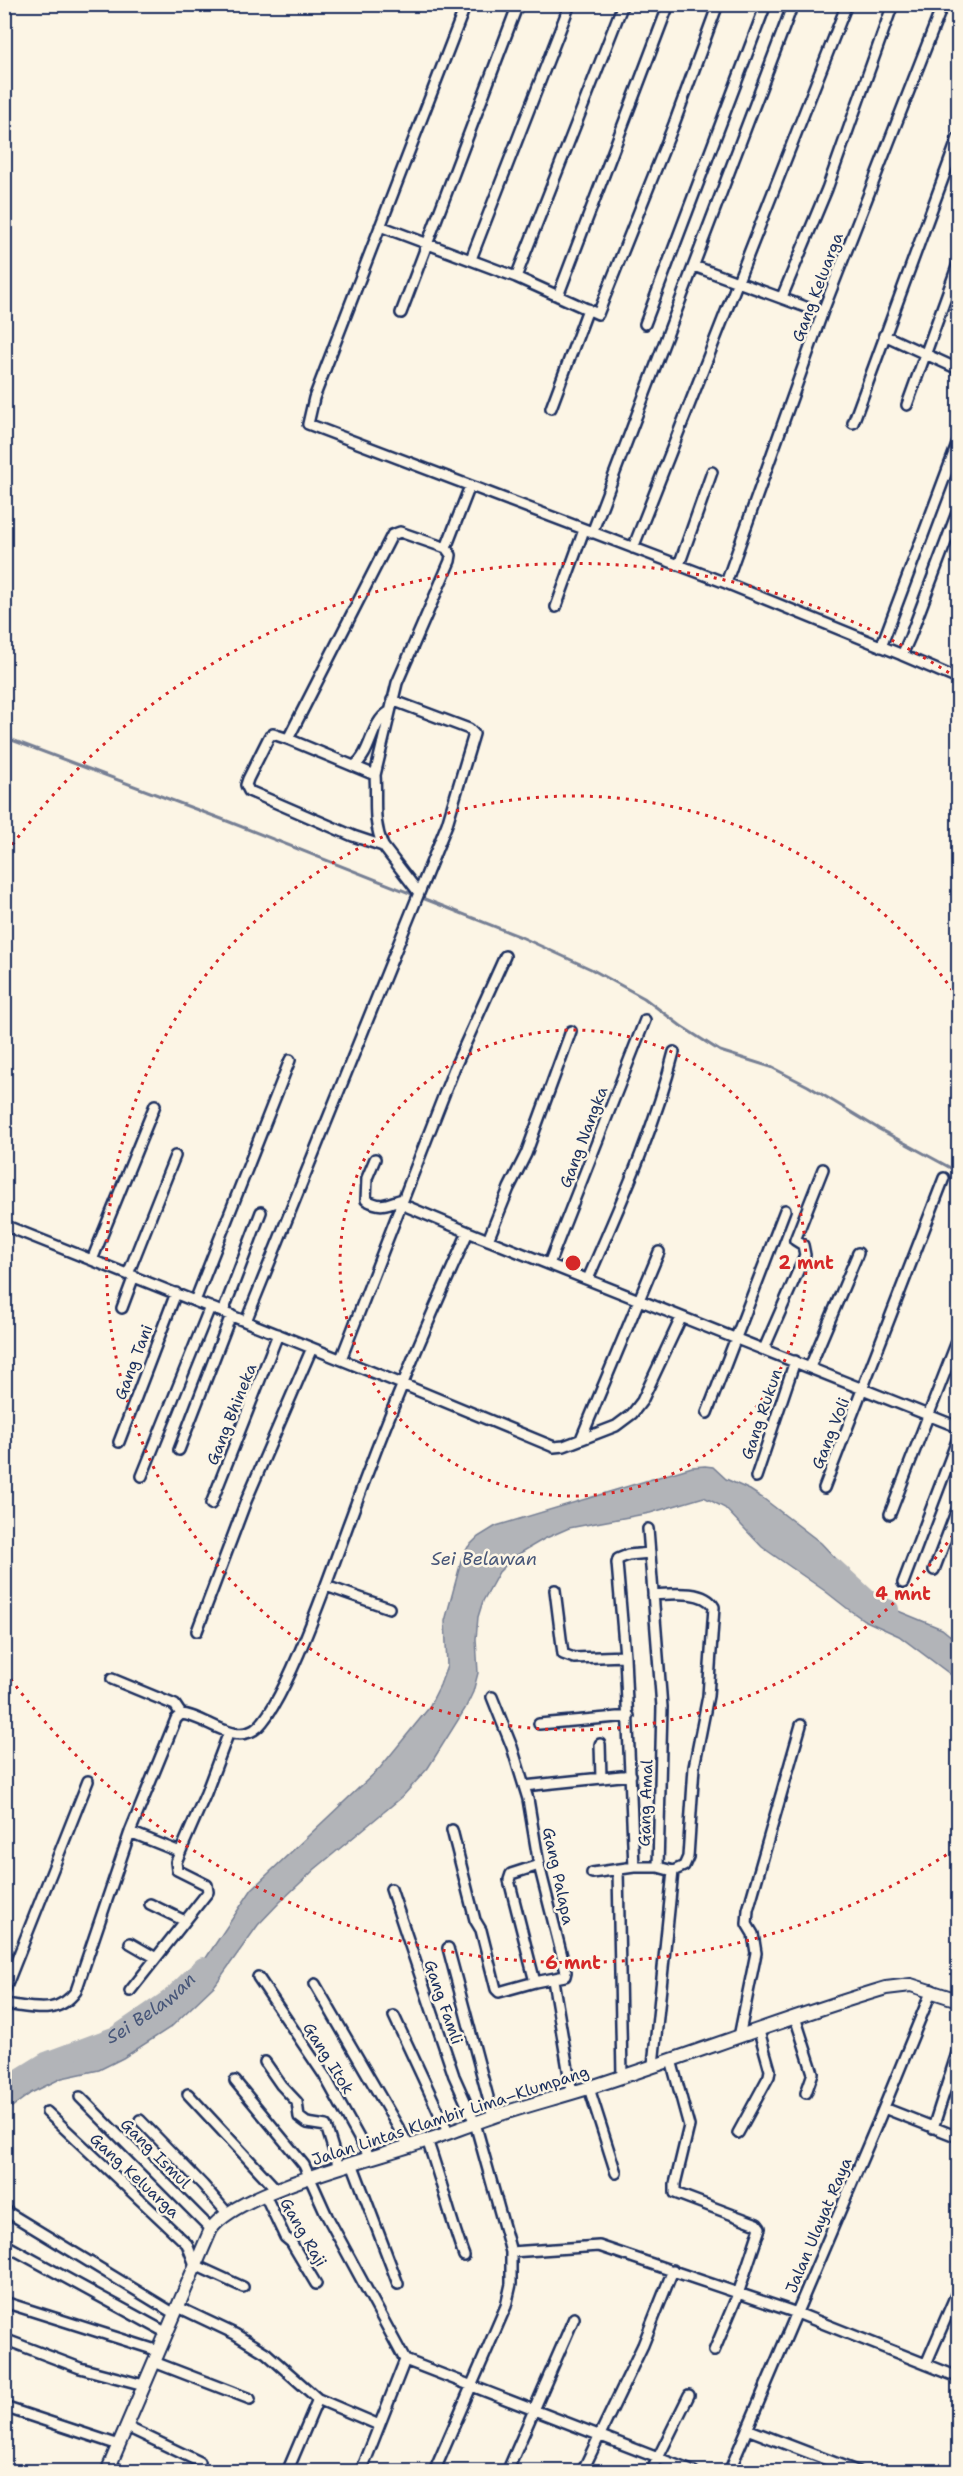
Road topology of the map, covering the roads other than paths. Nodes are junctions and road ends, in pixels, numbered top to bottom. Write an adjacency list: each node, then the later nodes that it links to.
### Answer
1 (466, 4): 13 (street)
2 (518, 4): 14 (street)
3 (570, 4): 15 (street)
4 (623, 4): 18 (street)
5 (669, 4): 20 (street)
6 (718, 4): 22 (street)
7 (766, 4): 25 (street)
8 (793, 4): 17 (street)
9 (893, 4): 21 (street)
10 (944, 4): 24 (street, Gang Keluarga)
11 (844, 6): 19 (street)
12 (958, 138): 26 (street)
13 (381, 226): 14 (street); 34 (street)
14 (429, 243): 15 (street); 23 (street)
15 (471, 259): 18 (street)
16 (958, 264): 27 (street)
17 (694, 266): 19 (street); 36 (street)
18 (516, 277): 20 (street)
19 (739, 283): 21 (street); 38 (street)
20 (558, 296): 22 (street)
21 (782, 297): 24 (street)
22 (588, 309): 30 (street)
23 (401, 313)
24 (822, 313): 40 (street, Gang Keluarga)
25 (645, 324)
26 (884, 335): 27 (street); 31 (street)
27 (924, 352): 28 (street); 29 (street)
28 (958, 369)
29 (906, 405)
30 (551, 408)
31 (853, 423)
32 (958, 442): 42 (street)
33 (712, 472): 39 (street)
34 (470, 486): 36 (street); 37 (street)
35 (958, 510): 43 (street)
36 (588, 531): 38 (street); 41 (street)
37 (446, 548): 45 (street); 47 (street)
38 (633, 548): 39 (street)
39 (679, 565): 40 (street)
40 (726, 583): 42 (street)
41 (556, 607)
42 (881, 647): 43 (street)
43 (902, 655): 44 (street)
44 (958, 679)
45 (393, 700): 46 (street); 51 (street)
46 (389, 712): 48 (street); 49 (street)
47 (288, 738): 48 (street); 50 (street)
48 (354, 766): 49 (street)
49 (375, 776): 50 (street)
50 (383, 846): 51 (street)
51 (418, 895): 81 (street)
52 (505, 957): 62 (street)
53 (645, 1020): 71 (street, Gang Nangka)
54 (571, 1031): 67 (street)
55 (674, 1052): 73 (street)
56 (290, 1060): 76 (street)
57 (155, 1105): 70 (street)
58 (175, 1156): 72 (street)
59 (375, 1159): 62 (street)
60 (823, 1169): 86 (street)
61 (944, 1178): 91 (street, Gang Voli)
62 (402, 1202): 66 (street); 87 (street)
63 (786, 1210): 83 (street)
64 (261, 1212): 79 (street)
65 (4, 1225): 70 (street)
66 (468, 1232): 67 (street); 90 (street)
67 (488, 1240): 71 (street)
68 (658, 1251): 75 (street)
69 (858, 1253): 89 (street)
70 (92, 1260): 72 (street)
71 (549, 1264): 73 (street)
72 (131, 1275): 74 (street); 78 (street)
73 (588, 1279): 75 (street)
74 (176, 1293): 76 (street); 97 (street, Gang Tani)
75 (640, 1300): 80 (street); 96 (street)
76 (195, 1301): 77 (street)
77 (210, 1307): 79 (street); 99 (street)
78 (122, 1308)
79 (227, 1314): 81 (street); 98 (street)
80 (681, 1318): 83 (street); 96 (street)
81 (246, 1321): 82 (street)
82 (278, 1334): 85 (street); 102 (street, Gang Bhineka)
83 (736, 1337): 86 (street); 92 (street)
84 (958, 1339): 93 (street)
85 (312, 1348): 87 (street); 113 (street)
86 (764, 1349): 88 (street)
87 (341, 1359): 90 (street)
88 (795, 1361): 89 (street); 100 (street, Gang Rukun)
89 (810, 1367): 91 (street)
90 (402, 1384): 96 (street); 109 (street)
91 (863, 1389): 93 (street); 101 (street, Gang Voli)
92 (707, 1413)
93 (928, 1415): 94 (street); 104 (street)
94 (958, 1427)
95 (958, 1438): 108 (street)
96 (581, 1439)
97 (119, 1442)
98 (179, 1450)
99 (142, 1476)
100 (756, 1477)
101 (824, 1488)
102 (211, 1504)
103 (958, 1507): 107 (street)
104 (890, 1514)
105 (648, 1529): 106 (street, Gang Amal)
106 (650, 1553): 111 (street, Gang Amal); 114 (street)
107 (934, 1570)
108 (903, 1583)
109 (326, 1586): 112 (street); 121 (street)
110 (555, 1590): 114 (street)
111 (653, 1595): 132 (street, Gang Amal); 134 (street)
112 (389, 1608)
113 (197, 1632)
114 (625, 1656): 118 (street)
115 (112, 1679): 117 (street)
116 (492, 1697): 126 (street, Gang Palapa)
117 (181, 1714): 121 (street); 128 (street)
118 (629, 1716): 119 (street); 123 (street)
119 (539, 1724)
120 (801, 1725): 154 (street)
121 (229, 1732): 129 (street)
122 (600, 1744): 124 (street)
123 (630, 1775): 124 (street); 131 (street)
124 (601, 1778): 126 (street)
125 (88, 1781): 148 (street)
126 (524, 1786): 130 (street, Gang Palapa)
127 (452, 1830): 144 (street)
128 (130, 1832): 129 (street); 150 (street)
129 (180, 1852): 138 (street)
130 (539, 1865): 143 (street, Gang Palapa); 144 (street)
131 (634, 1867): 132 (street); 133 (street)
132 (658, 1867): 134 (street, Gang Amal)
133 (618, 1870): 135 (street); 159 (street)
134 (673, 1871): 158 (street)
135 (592, 1873)
136 (391, 1889): 170 (street, Gang Famli)
137 (150, 1904): 138 (street)
138 (185, 1921): 141 (street)
139 (130, 1943): 141 (street)
140 (448, 1948): 168 (street)
141 (156, 1958): 147 (street)
142 (258, 1977): 177 (street, Gang Itok)
143 (553, 1980): 144 (street); 162 (street)
144 (535, 1982)
145 (315, 1984): 176 (street)
146 (932, 1990): 149 (main road, Jalan Lintas Klambir Lima–Klumpang); 152 (main road, Jalan Lintas Klambir Lima–Klumpang); 166 (street, Jalan Ulayat Raya)
147 (130, 1991)
148 (4, 1992)
149 (958, 2000)
150 (4, 2004)
151 (394, 2016): 172 (street)
152 (795, 2017): 153 (main road, Jalan Lintas Klambir Lima–Klumpang); 163 (street)
153 (759, 2031): 154 (main road, Jalan Lintas Klambir Lima–Klumpang); 173 (street)
154 (739, 2037): 156 (main road, Jalan Lintas Klambir Lima–Klumpang)
155 (958, 2049): 171 (street)
156 (670, 2060): 158 (main road, Jalan Lintas Klambir Lima–Klumpang); 195 (street)
157 (264, 2062): 179 (street)
158 (653, 2065): 159 (main road, Jalan Lintas Klambir Lima–Klumpang)
159 (622, 2076): 161 (main road, Jalan Lintas Klambir Lima–Klumpang)
160 (236, 2080): 181 (street)
161 (589, 2088): 162 (main road, Jalan Lintas Klambir Lima–Klumpang); 180 (street)
162 (572, 2093): 168 (main road, Jalan Lintas Klambir Lima–Klumpang)
163 (806, 2093)
164 (188, 2094): 182 (street, Gang Raji)
165 (80, 2097): 185 (street, Gang Ismul)
166 (884, 2108): 171 (street); 198 (street, Jalan Ulayat Raya)
167 (47, 2112): 189 (street, Gang Keluarga)
168 (493, 2116): 170 (main road, Jalan Lintas Klambir Lima–Klumpang)
169 (140, 2120): 184 (street)
170 (475, 2123): 172 (main road, Jalan Lintas Klambir Lima–Klumpang); 187 (street, Gang Famli)
171 (933, 2128): 174 (street)
172 (448, 2133): 175 (main road, Jalan Lintas Klambir Lima–Klumpang)
173 (738, 2133)
174 (958, 2137)
175 (427, 2140): 176 (main road, Jalan Lintas Klambir Lima–Klumpang); 188 (street)
176 (409, 2146): 177 (main road, Jalan Lintas Klambir Lima–Klumpang)
177 (370, 2158): 178 (main road, Jalan Lintas Klambir Lima–Klumpang)
178 (352, 2163): 179 (main road, Jalan Lintas Klambir Lima–Klumpang); 192 (street)
179 (339, 2168): 181 (main road, Jalan Lintas Klambir Lima–Klumpang)
180 (616, 2172)
181 (310, 2178): 182 (main road, Jalan Lintas Klambir Lima–Klumpang); 204 (street)
182 (271, 2193): 184 (main road, Jalan Lintas Klambir Lima–Klumpang); 191 (street, Gang Raji)
183 (4, 2210): 197 (street)
184 (228, 2214): 185 (main road, Jalan Lintas Klambir Lima–Klumpang)
185 (211, 2229): 189 (main road, Jalan Lintas Klambir Lima–Klumpang)
186 (4, 2244): 200 (street)
187 (511, 2252): 190 (street); 208 (street, Gang Famli)
188 (464, 2256)
189 (195, 2265): 193 (street); 197 (main road, Jalan Lintas Klambir Lima–Klumpang)
190 (673, 2270): 195 (street); 217 (street)
191 (316, 2284)
192 (398, 2284)
193 (243, 2287)
194 (958, 2290): 205 (street)
195 (738, 2294): 198 (street); 202 (street)
196 (4, 2302): 203 (street)
197 (176, 2311): 200 (main road, Jalan Lintas Klambir Lima–Klumpang); 210 (street)
198 (797, 2313): 205 (street); 216 (street, Jalan Ulayat Raya)
199 (574, 2318): 213 (street)
200 (167, 2333): 203 (main road, Jalan Lintas Klambir Lima–Klumpang)
201 (4, 2339): 207 (street)
202 (714, 2351)
203 (156, 2357): 207 (main road, Jalan Lintas Klambir Lima–Klumpang); 211 (street)
204 (405, 2360): 208 (street); 214 (street)
205 (926, 2364): 206 (street)
206 (958, 2377)
207 (144, 2385): 215 (main road, Jalan Lintas Klambir Lima–Klumpang)
208 (470, 2386): 213 (street); 225 (street, Gang Famli)
209 (689, 2395): 219 (street)
210 (318, 2398): 214 (street); 223 (street)
211 (250, 2399)
212 (4, 2407): 218 (street)
213 (534, 2409): 217 (street); 226 (street)
214 (380, 2425): 224 (street)
215 (127, 2427): 218 (main road, Jalan Lintas Klambir Lima–Klumpang); 220 (street)
216 (747, 2429): 230 (street, Jalan Ulayat Raya); 231 (street)
217 (598, 2434): 219 (street); 227 (street)
218 (119, 2445): 221 (main road, Jalan Lintas Klambir Lima–Klumpang)
219 (657, 2456): 228 (street); 229 (street)
220 (200, 2462)
221 (109, 2468): 222 (street)
222 (124, 2472)
223 (287, 2472)
224 (361, 2472)
225 (434, 2472)
226 (507, 2472)
227 (582, 2472)
228 (651, 2472)
229 (694, 2472)
230 (729, 2472)
231 (859, 2472)

